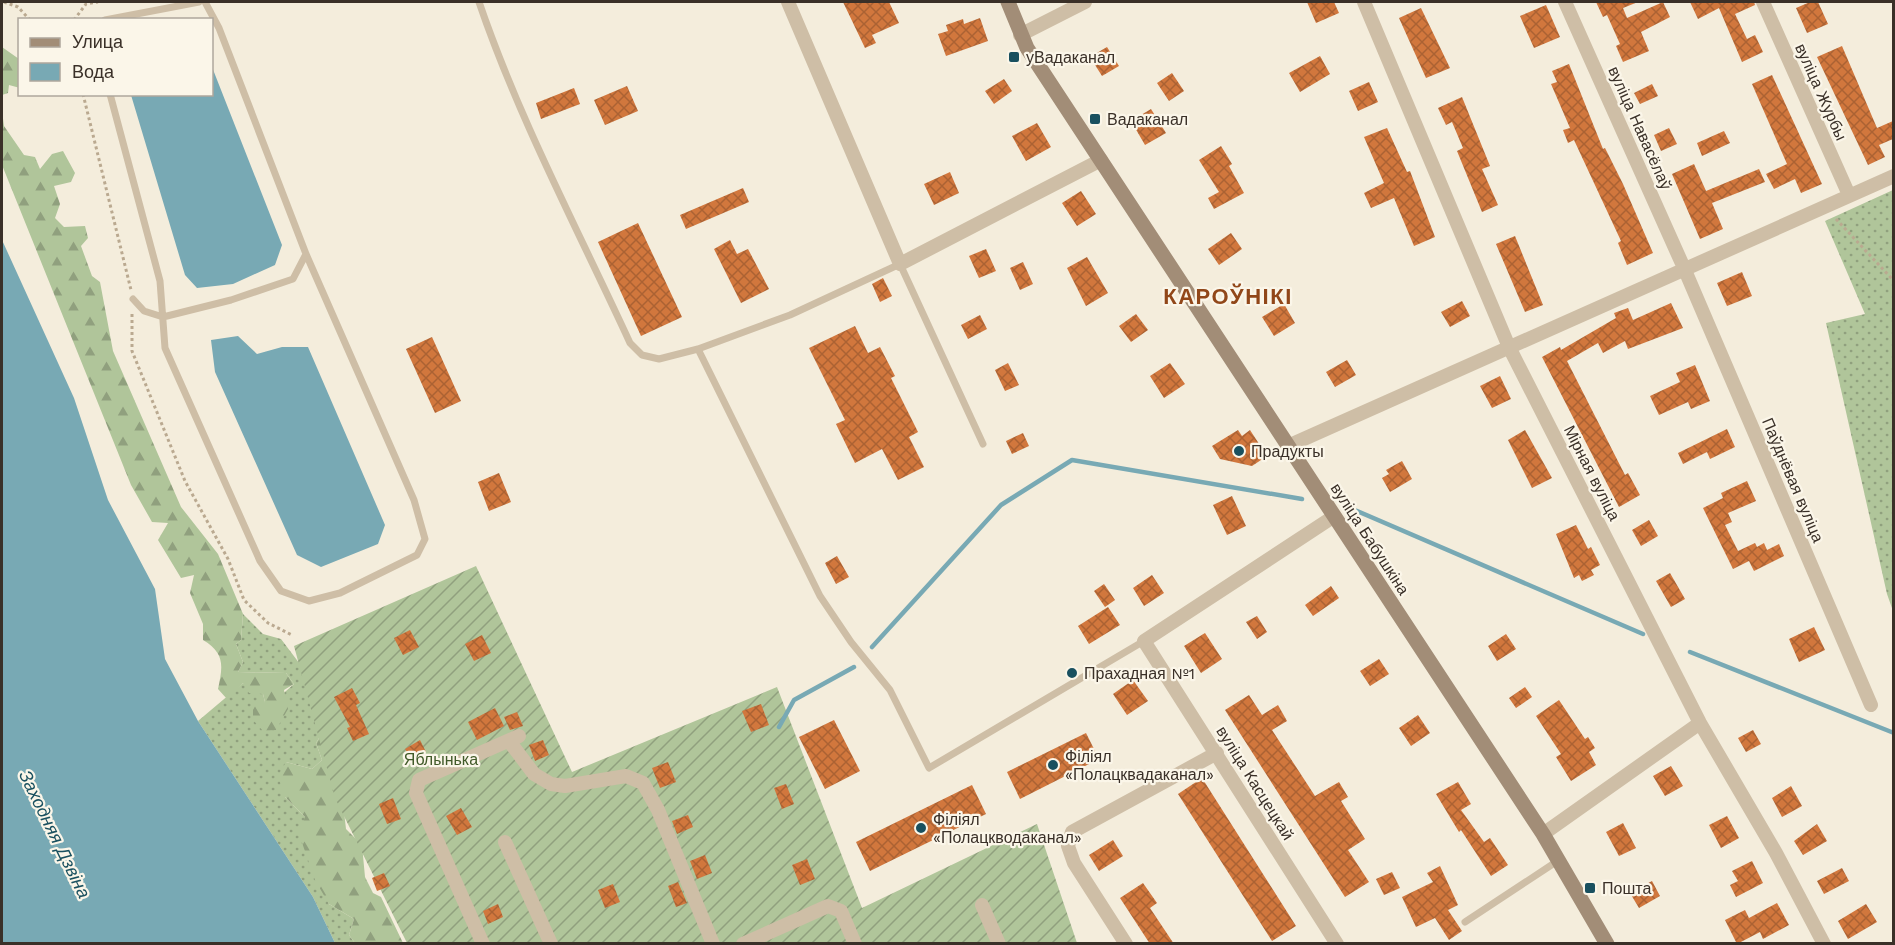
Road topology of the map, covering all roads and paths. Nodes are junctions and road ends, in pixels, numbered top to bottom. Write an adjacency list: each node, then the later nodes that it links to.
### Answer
1 (4, 2): 12 (path)
2 (98, 2): 13 (path)
3 (199, 2): 14 (lane)
4 (205, 2): 22 (lane)
5 (479, 2): 29 (lane)
6 (788, 2): 23 (street)
7 (1008, 2): 15 (street, вуліца Бабушкіна)
8 (1084, 2): 15 (street)
9 (1364, 2): 28 (street, Мірная вуліца)
10 (1565, 2): 24 (street, вуліца Навасёлаў)
11 (1763, 2): 20 (street, вуліца Журбы)
12 (28, 18)
13 (76, 18)
14 (115, 18)
15 (1020, 35): 18 (street, вуліца Бабушкіна)
16 (83, 96): 26 (path)
17 (111, 96): 27 (lane)
18 (1101, 160): 23 (street); 31 (street, вуліца Бабушкіна)
19 (1893, 176): 20 (street)
20 (1849, 195): 21 (street)
21 (1824, 206): 24 (street); 25 (path)
22 (306, 254): 27 (lane); 27 (lane)
23 (900, 264): 29 (lane); 30 (lane)
24 (1684, 268): 28 (street); 35 (street, Паўднёвая вуліца)
25 (1893, 281)
26 (133, 299): 27 (lane); 33 (path)
27 (163, 317)
28 (1509, 347): 31 (street); 36 (street, Мірная вуліца)
29 (698, 349): 34 (lane)
30 (982, 444)
31 (1288, 446): 32 (street, вуліца Бабушкіна)
32 (1333, 517): 34 (street); 38 (street, вуліца Бабушкіна)
33 (292, 635)
34 (1144, 641): 37 (street, вуліца Касцецкай)
35 (1871, 705)
36 (1700, 723): 38 (street); 52 (street, Мірная вуліца)
37 (1216, 753): 49 (street); 50 (street, вуліца Касцецкай)
38 (1543, 834): 40 (street, вуліца Бабушкіна)
39 (504, 842): 44 (street)
40 (1559, 860): 42 (lane); 51 (street, вуліца Бабушкіна)
41 (982, 905): 48 (street)
42 (1465, 922)
43 (483, 944): 45 (street)
44 (551, 944)
45 (713, 944)
46 (743, 944): 47 (street)
47 (855, 944)
48 (999, 944)
49 (1126, 944)
50 (1337, 944)
51 (1607, 944)
52 (1824, 944)

